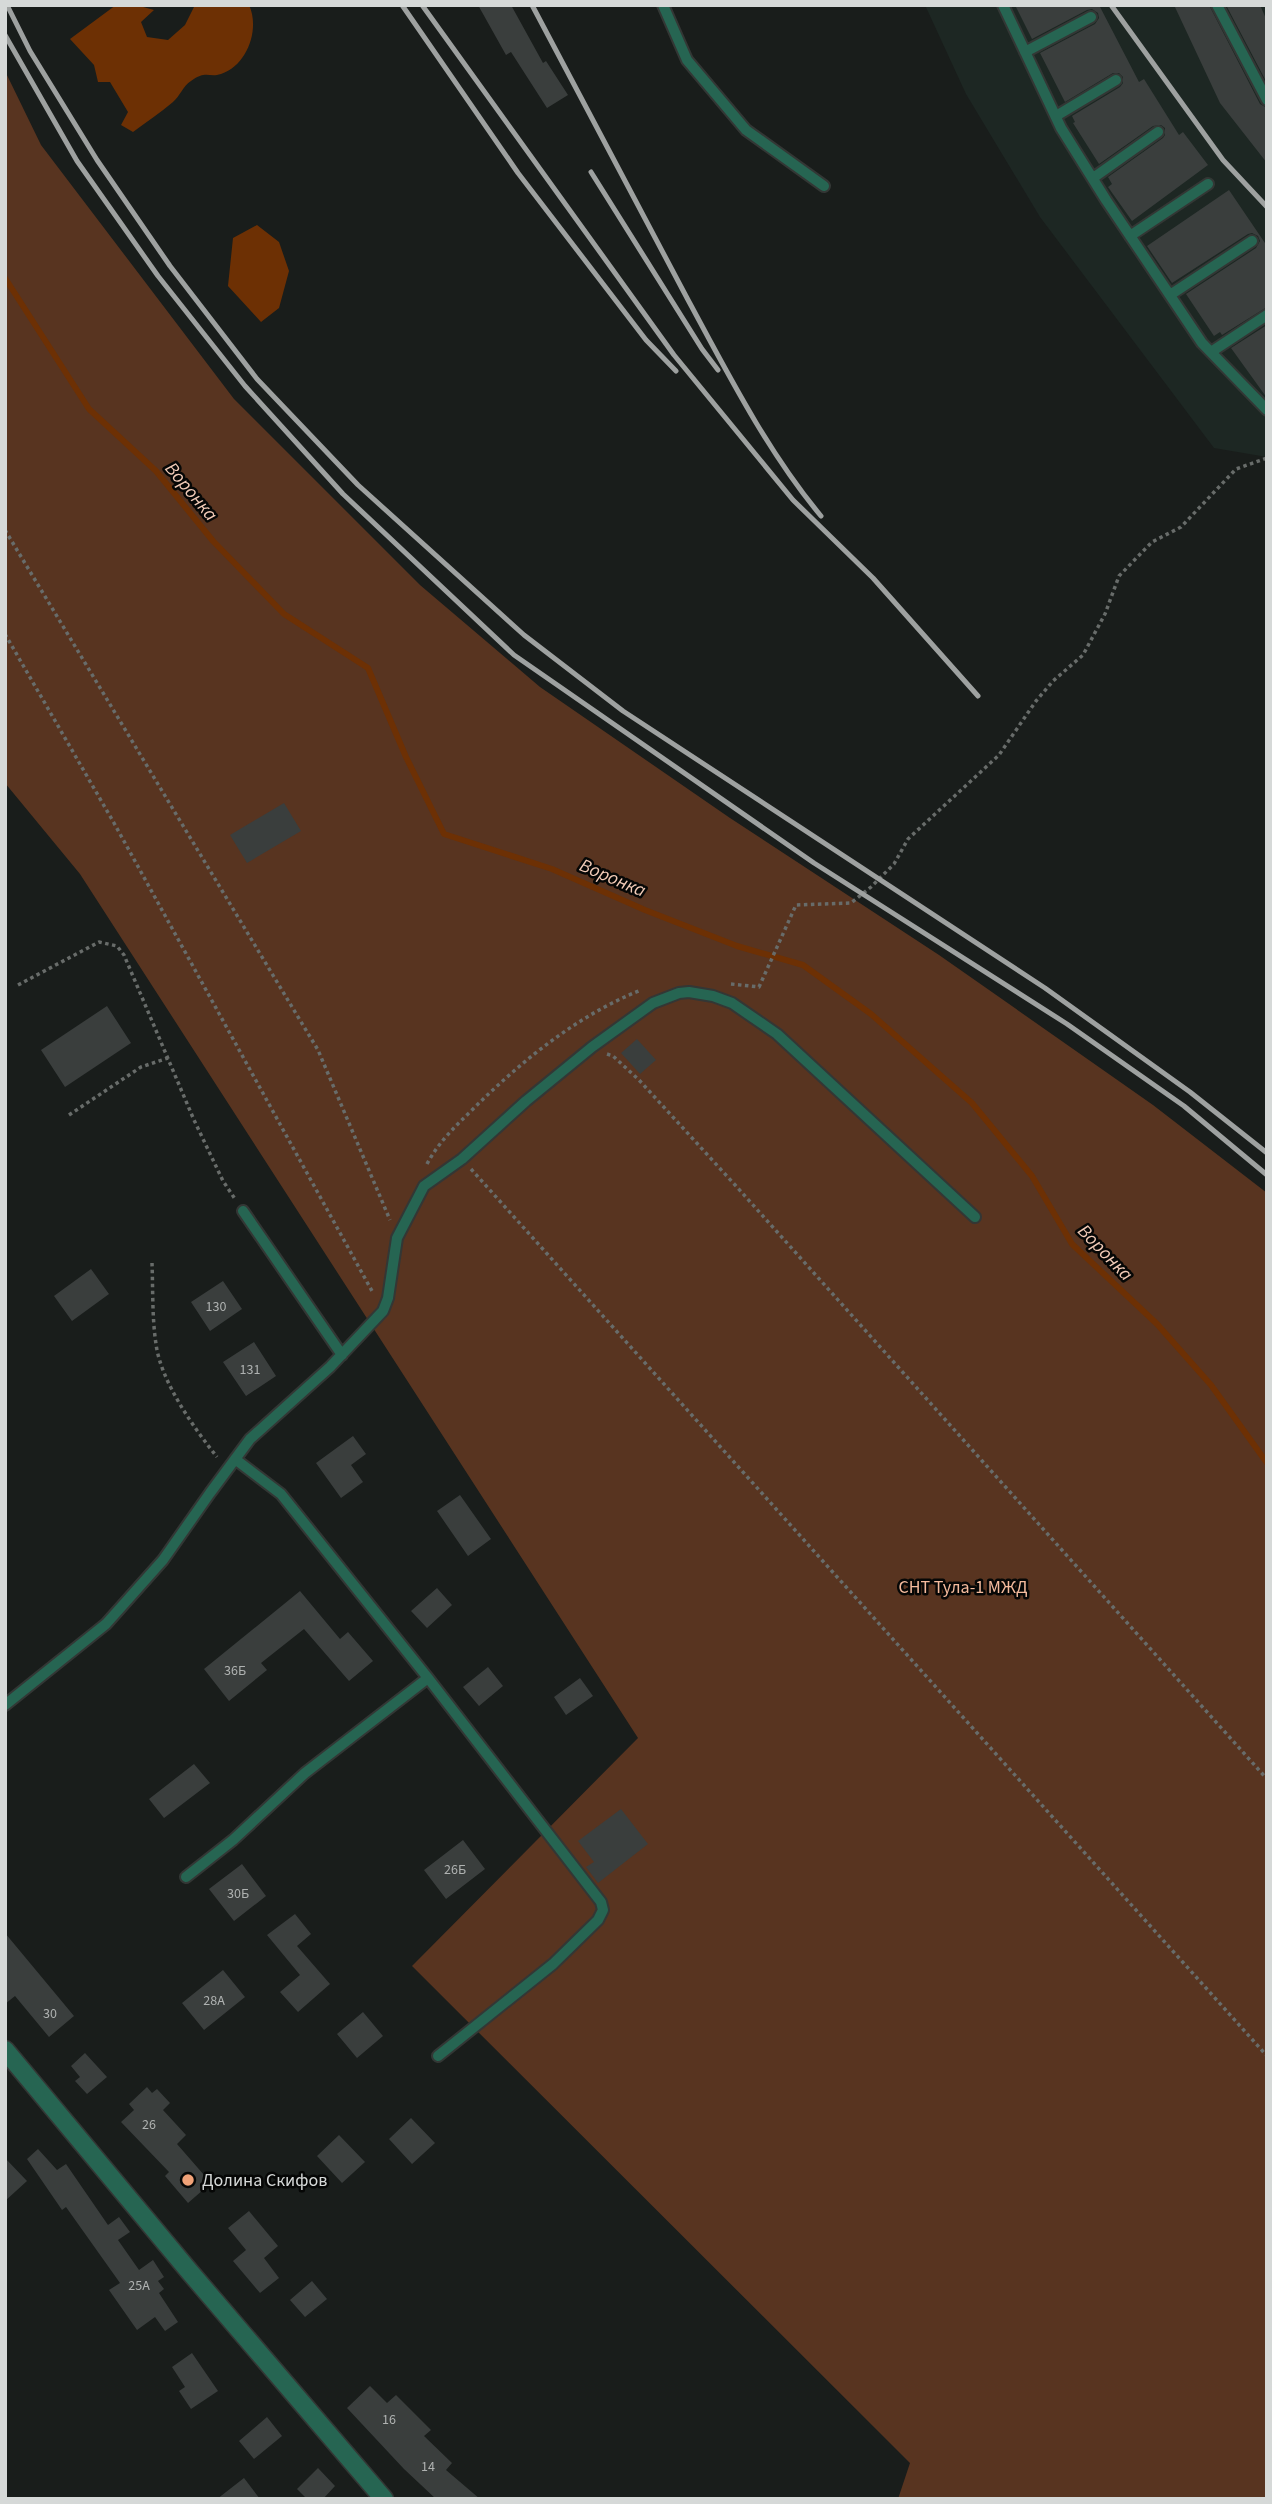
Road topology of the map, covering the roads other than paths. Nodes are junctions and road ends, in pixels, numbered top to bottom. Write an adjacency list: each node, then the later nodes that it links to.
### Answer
1 (663, 5): 12 (lane)
2 (1003, 5): 5 (lane)
3 (1217, 5): 7 (lane)
4 (1091, 17): 5 (lane)
5 (1026, 52): 8 (lane)
6 (1116, 80): 8 (lane)
7 (1267, 100)
8 (1056, 117): 10 (lane)
9 (1158, 132): 10 (lane)
10 (1093, 178): 13 (lane)
11 (1208, 184): 13 (lane)
12 (824, 186)
13 (1130, 236): 15 (lane)
14 (1252, 242): 15 (lane)
15 (1170, 295): 17 (lane)
16 (1267, 315): 17 (lane)
17 (1212, 352): 18 (lane)
18 (1267, 410)
19 (243, 1211): 21 (lane)
20 (975, 1217): 21 (lane)
21 (342, 1355): 22 (lane)
22 (235, 1459): 23 (lane); 24 (lane)
23 (428, 1678): 25 (lane); 27 (lane)
24 (5, 1704)
25 (186, 1877)
26 (5, 2050): 28 (street)
27 (438, 2056)
28 (384, 2499)

